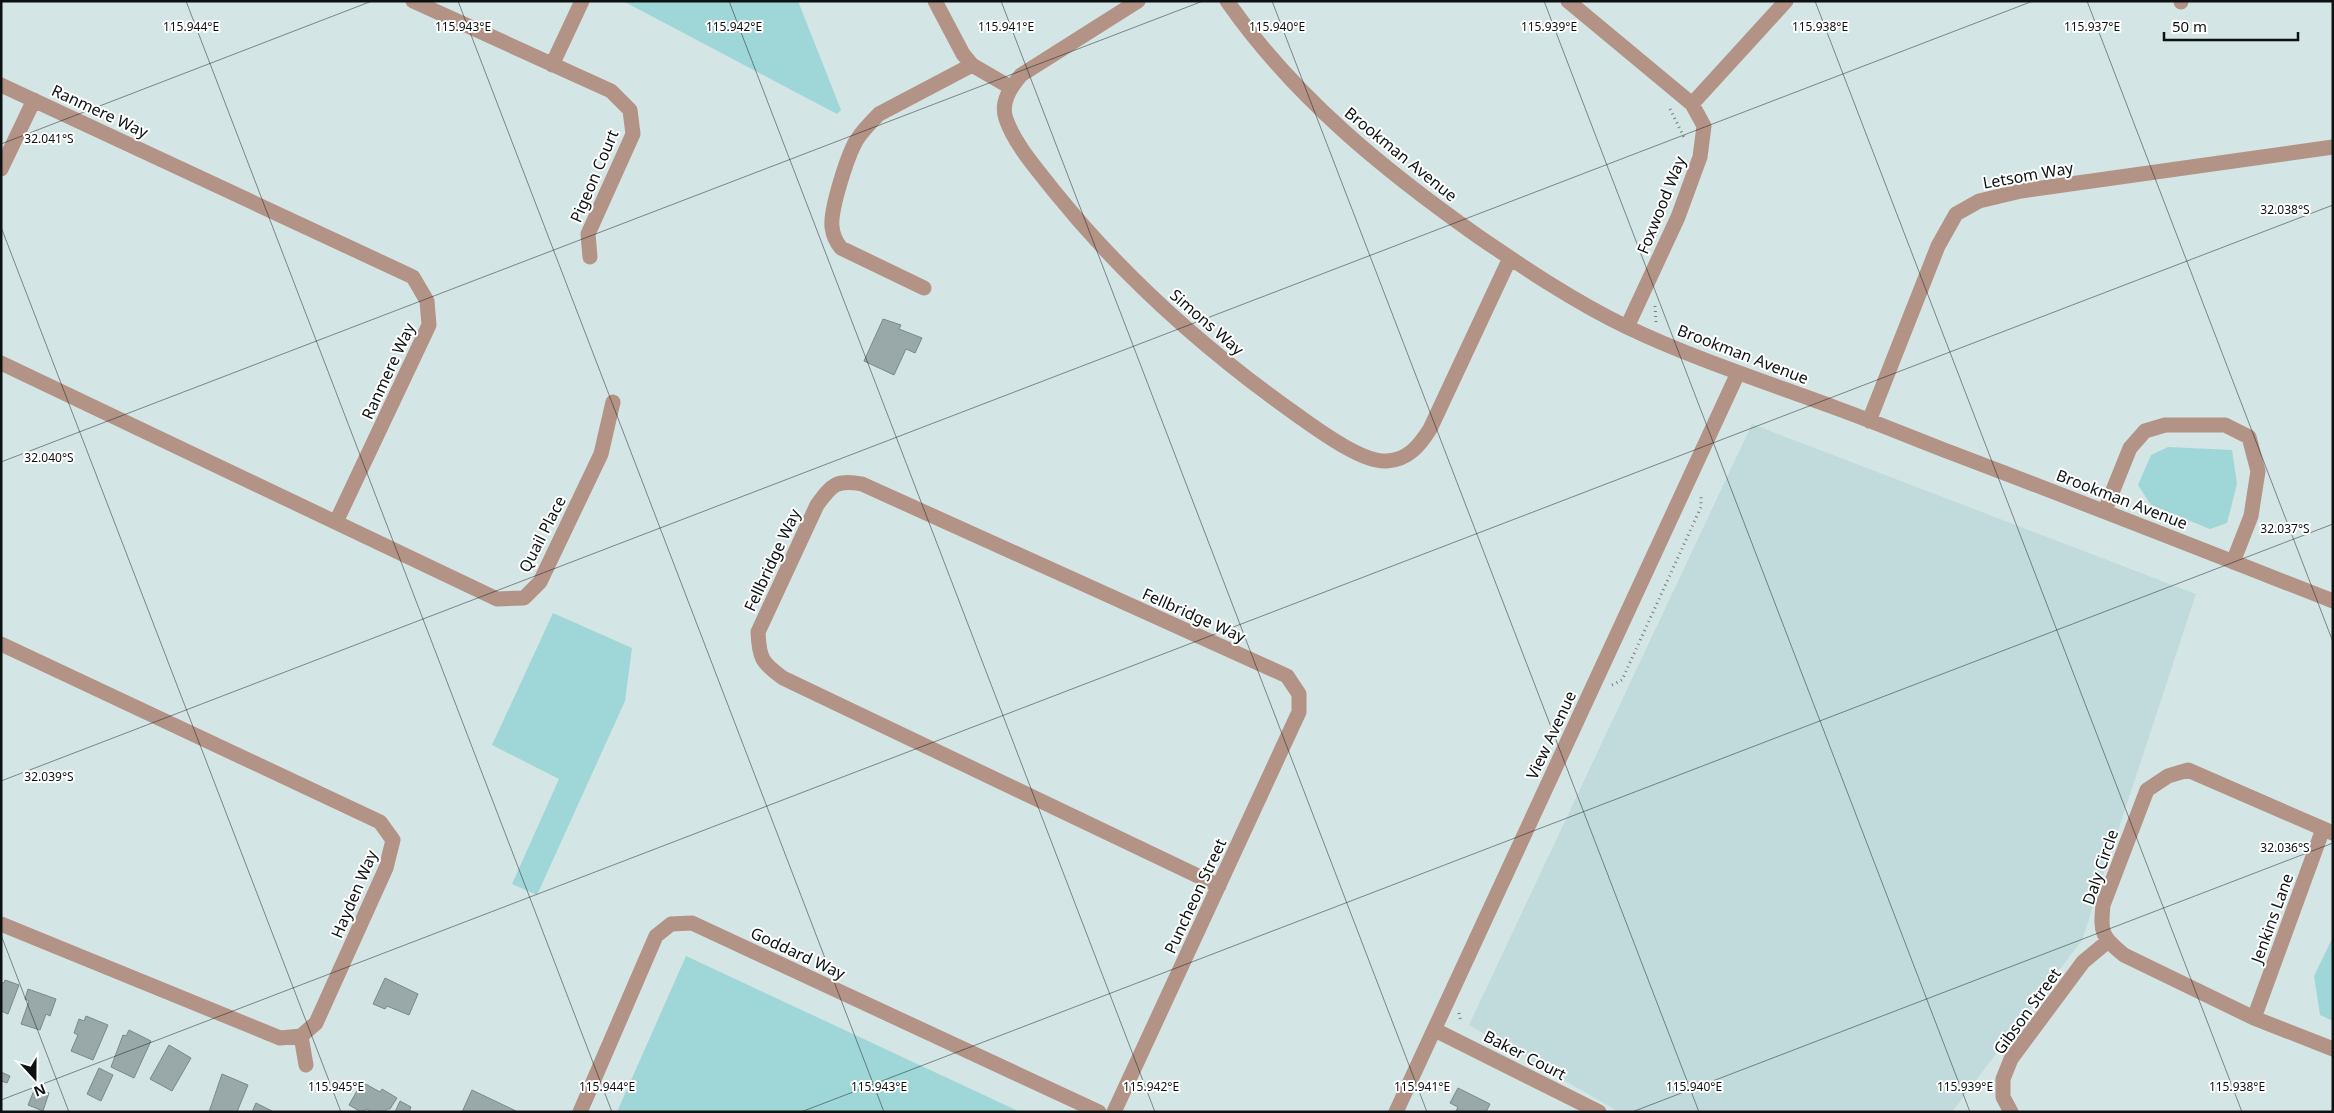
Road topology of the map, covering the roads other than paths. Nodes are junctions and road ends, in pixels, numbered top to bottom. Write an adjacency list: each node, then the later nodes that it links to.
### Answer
1 (414, 1): 8 (street, Pigeon Court)
2 (582, 1): 8 (street)
3 (935, 1): 9 (street)
4 (1138, 1): 11 (street)
5 (1227, 1): 17 (street, Brookman Avenue)
6 (1568, 1): 13 (street, Foxwood Way)
7 (1786, 1): 13 (street)
8 (552, 65): 16 (street, Pigeon Court)
9 (972, 65): 11 (street); 18 (street)
10 (1, 85): 12 (street, Ranmere Way)
11 (1010, 87): 17 (street, Simons Way)
12 (34, 100): 15 (street, Ranmere Way); 25 (street, Ranmere Way)
13 (1692, 104): 19 (street, Foxwood Way)
14 (2333, 147): 23 (street, Letsom Way)
15 (1, 169)
16 (590, 257)
17 (1510, 258): 19 (street, Brookman Avenue)
18 (924, 288)
19 (1627, 327): 21 (street, Brookman Avenue)
20 (1, 362): 25 (street)
21 (1738, 373): 23 (street, Brookman Avenue); 35 (street, View Avenue)
22 (613, 402): 25 (street, Quail Place)
23 (1869, 421): 24 (street, Brookman Avenue)
24 (2104, 510): 26 (street, Brookman Avenue); 26 (street)
25 (336, 522)
26 (2233, 562): 27 (street, Brookman Avenue)
27 (2333, 600)
28 (1, 644): 36 (street, Hayden Way)
29 (1298, 694): 31 (street, Puncheon Street); 31 (street, Fellbridge Way)
30 (2328, 831): 33 (street, Daly Circle); 34 (street, Jenkins Lane)
31 (1218, 886): 41 (street, Puncheon Street)
32 (1, 924): 36 (street)
33 (2107, 942): 34 (street); 44 (street, Gibson Street)
34 (2254, 1018): 37 (street)
35 (1435, 1030): 42 (street, View Avenue); 43 (street, Baker Court)
36 (301, 1036): 38 (street)
37 (2333, 1049)
38 (306, 1065)
39 (580, 1112): 40 (street, Goddard Way)
40 (1099, 1112)
41 (1114, 1112)
42 (1396, 1112)
43 (1599, 1112)
44 (2010, 1112)

